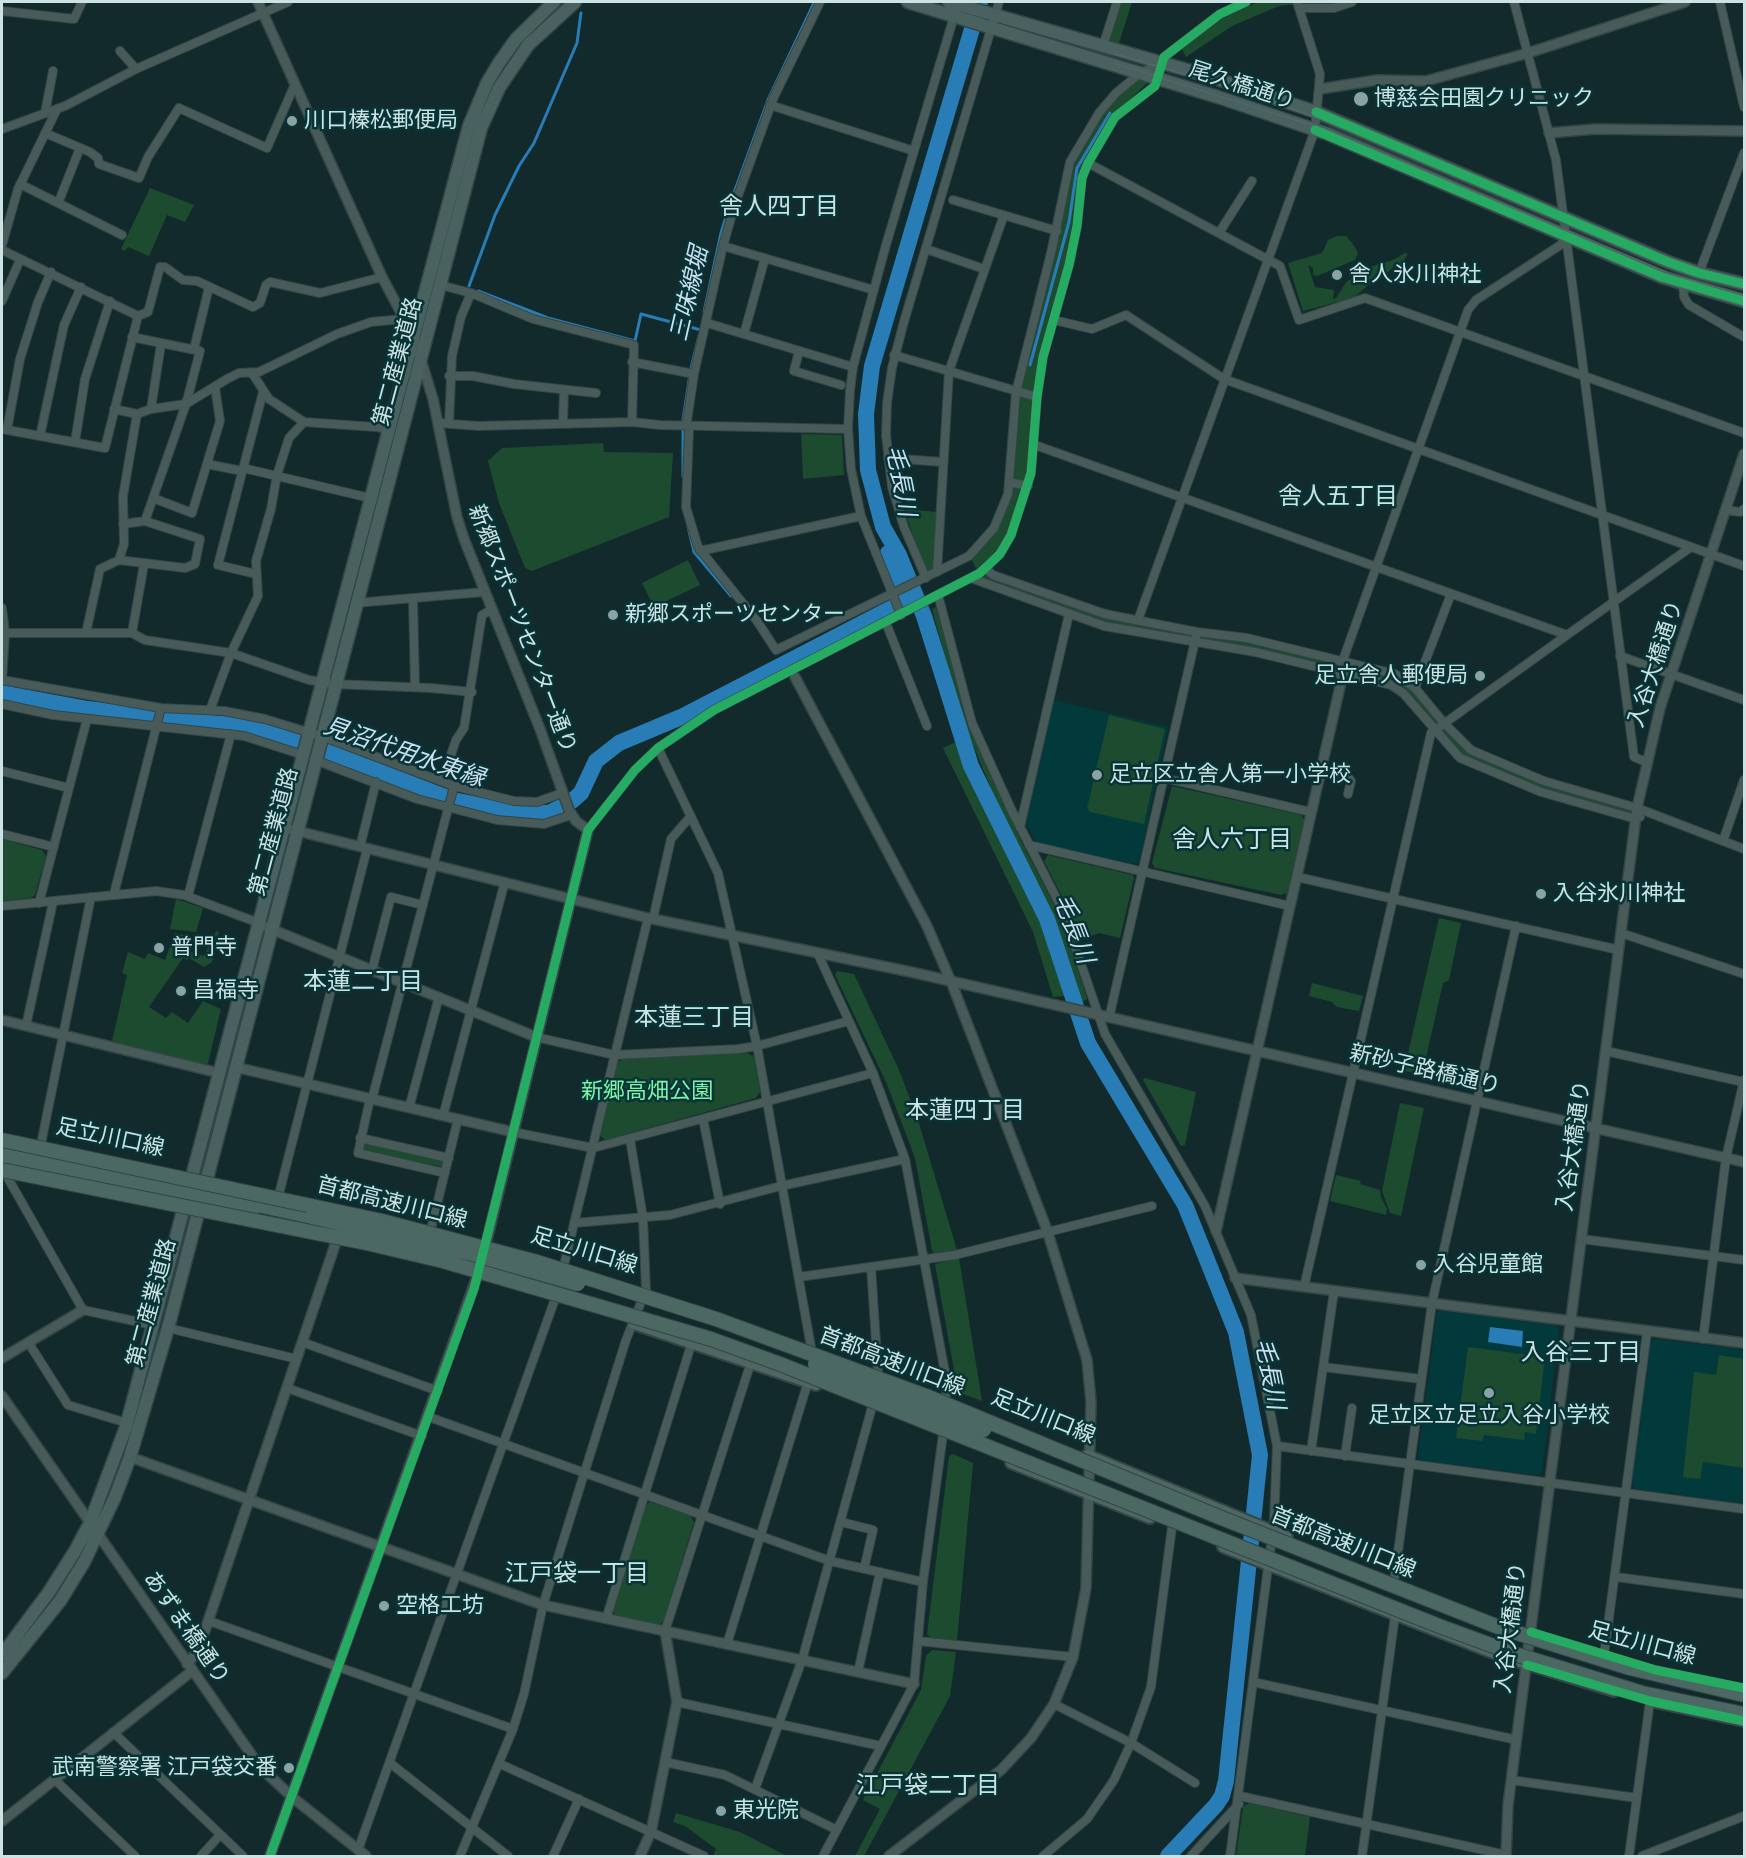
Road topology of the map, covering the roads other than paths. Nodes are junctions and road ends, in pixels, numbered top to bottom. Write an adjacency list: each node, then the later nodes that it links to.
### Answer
1 (3, 2): 18 (street)
2 (82, 2): 18 (street)
3 (258, 2): 19 (street, 新郷スポーツセンター通り)
4 (288, 2): 19 (street)
5 (554, 2): 83 (main road, 第二産業道路)
6 (575, 2): 67 (main road, 第二産業道路)
7 (820, 2): 31 (street)
8 (908, 2): 17 (main road)
9 (999, 2): 20 (street)
10 (1117, 2): 21 (street)
11 (1246, 2): 24 (street)
12 (1352, 2): 16 (street)
13 (1514, 2): 23 (street)
14 (1685, 2): 23 (street)
15 (1720, 2): 32 (street)
16 (1298, 5): 30 (street)
17 (956, 8): 20 (main road, 尾久橋通り); 42 (street)
18 (2, 10)
19 (263, 12): 25 (street); 29 (street, 新郷スポーツセンター通り)
20 (992, 21): 21 (main road, 尾久橋通り); 27 (main road, 尾久橋通り); 57 (street)
21 (1103, 46): 24 (main road, 尾久橋通り)
22 (120, 51): 25 (street)
23 (1527, 53): 30 (street); 40 (street)
24 (1162, 62): 27 (street); 28 (street); 34 (main road, 尾久橋通り)
25 (136, 69): 33 (street)
26 (53, 70): 35 (street)
27 (1139, 74): 28 (main road, 尾久橋通り); 51 (street)
28 (1157, 79): 37 (main road, 尾久橋通り); 44 (street)
29 (295, 84): 41 (street); 65 (street, 新郷スポーツセンター通り)
30 (1320, 89): 34 (street)
31 (770, 105): 42 (street); 56 (street)
32 (1744, 106)
33 (57, 109): 35 (street); 39 (street)
34 (1316, 111): 37 (street); 50 (main road, 尾久橋通り)
35 (45, 113): 36 (street)
36 (2, 129)
37 (1314, 129): 54 (main road, 尾久橋通り); 61 (street)
38 (1744, 130): 40 (street)
39 (45, 133): 41 (street); 46 (street)
40 (1549, 133): 50 (street)
41 (80, 148): 48 (street)
42 (914, 151): 71 (street)
43 (1744, 153): 64 (street)
44 (1088, 163): 52 (street); 78 (street)
45 (1252, 181): 52 (street)
46 (20, 184): 48 (street); 55 (street)
47 (953, 200): 49 (street)
48 (59, 201): 53 (street)
49 (1004, 215): 51 (street); 62 (street)
50 (1562, 217): 54 (street); 64 (main road, 尾久橋通り)
51 (1057, 231): 101 (street)
52 (1219, 233): 61 (street)
53 (122, 235)
54 (1565, 236): 68 (main road, 尾久橋通り); 80 (street); 95 (street)
55 (2, 244)
56 (723, 246): 59 (street); 79 (street)
57 (926, 249): 62 (street); 88 (street)
58 (2, 250): 60 (street)
59 (765, 258): 71 (street); 81 (street)
60 (20, 260): 63 (street); 73 (street)
61 (1267, 260): 80 (street); 97 (street)
62 (984, 269): 92 (street)
63 (51, 272): 69 (street); 117 (street)
64 (1699, 273): 66 (main road, 尾久橋通り)
65 (382, 277): 70 (street); 77 (street, 新郷スポーツセンター通り)
66 (1744, 284)
67 (440, 285): 72 (street); 89 (main road, 第二産業道路)
68 (1683, 285): 75 (main road, 尾久橋通り); 84 (street)
69 (81, 287): 74 (street); 119 (street)
70 (209, 287): 76 (street); 86 (street)
71 (874, 290): 91 (street)
72 (471, 293): 90 (street); 96 (street)
73 (2, 301)
74 (110, 301): 76 (street); 120 (street)
75 (1744, 302)
76 (138, 316): 82 (street)
77 (402, 319): 83 (street, 新郷スポーツセンター通り); 93 (street)
78 (1054, 320): 97 (street); 104 (street)
79 (707, 323): 81 (street); 94 (street)
80 (1460, 331): 95 (street); 122 (street)
81 (744, 334): 87 (street)
82 (132, 337): 85 (street); 106 (street)
83 (414, 337): 89 (street, 新郷スポーツセンター通り); 115 (main road, 第二産業道路)
84 (1744, 337)
85 (161, 344): 86 (street); 107 (street)
86 (194, 349): 105 (street)
87 (799, 351): 91 (street); 98 (street)
88 (894, 355): 92 (street); 124 (street)
89 (422, 358): 112 (street, 新郷スポーツセンター通り); 158 (main road, 第二産業道路)
90 (632, 362): 94 (street); 111 (street)
91 (853, 367): 116 (street)
92 (949, 371): 101 (street); 125 (street)
93 (252, 374): 99 (street); 102 (street)
94 (694, 374): 114 (street)
95 (1583, 375): 118 (street); 136 (street)
96 (449, 376): 100 (street); 112 (street)
97 (1224, 379): 122 (street); 133 (street)
98 (841, 385)
99 (215, 387): 105 (street); 126 (street)
100 (564, 390): 103 (street); 113 (street)
101 (1016, 392): 104 (street); 129 (street)
102 (263, 393): 110 (street); 127 (street)
103 (596, 393)
104 (1037, 397): 121 (street)
105 (186, 404): 107 (street); 131 (street)
106 (114, 409): 109 (street); 120 (street)
107 (151, 409): 109 (street)
108 (386, 411): 115 (street)
109 (137, 414): 139 (street)
110 (304, 422): 115 (street); 128 (street)
111 (632, 422): 113 (street); 114 (street)
112 (444, 423): 113 (street); 152 (street, 新郷スポーツセンター通り)
113 (563, 423)
114 (685, 425): 116 (street); 141 (street)
115 (384, 428): 132 (main road, 第二産業道路)
116 (848, 429): 137 (street)
117 (4, 430): 119 (street)
118 (1744, 433)
119 (40, 436): 120 (street)
120 (75, 442)
121 (1035, 445): 130 (street); 133 (street)
122 (1418, 448): 136 (street); 146 (street)
123 (1744, 454): 135 (street, 入谷大橋通り)
124 (888, 458): 125 (street); 151 (street)
125 (943, 462): 148 (street)
126 (207, 464): 127 (street); 131 (street)
127 (242, 470): 128 (street); 149 (street)
128 (276, 475): 132 (street); 149 (street)
129 (1009, 482): 130 (street); 148 (street)
130 (1028, 486): 147 (street)
131 (153, 498): 138 (street)
132 (370, 498): 178 (main road, 第二産業道路)
133 (1181, 498): 146 (street); 163 (street)
134 (1744, 509): 135 (street)
135 (1726, 510): 142 (street, 入谷大橋通り)
136 (1601, 514): 140 (street); 157 (street)
137 (861, 516): 141 (street); 154 (street)
138 (145, 521): 139 (street); 144 (street)
139 (123, 524): 143 (street)
140 (1691, 547): 142 (street); 157 (street)
141 (700, 551): 154 (street)
142 (1712, 554): 145 (street); 176 (street, 入谷大橋通り)
143 (118, 560): 144 (street); 167 (street)
144 (144, 564): 168 (street)
145 (1744, 566)
146 (1374, 567): 153 (street); 173 (street)
147 (986, 569): 150 (street); 163 (street)
148 (937, 572): 151 (street)
149 (256, 574): 171 (street)
150 (971, 578): 155 (street); 162 (street)
151 (922, 580): 154 (street)
152 (484, 592): 156 (street); 160 (street, 新郷スポーツセンター通り)
153 (1451, 594): 169 (street); 180 (street)
154 (893, 595): 161 (street)
155 (938, 595): 161 (street); 212 (street)
156 (413, 599): 158 (street); 179 (street)
157 (1613, 602): 169 (street); 172 (street)
158 (355, 603): 178 (main road, 第二産業道路)
159 (2, 608): 166 (street)
160 (491, 610): 181 (street); 205 (street, 新郷スポーツセンター通り)
161 (900, 613): 164 (street)
162 (1070, 614): 170 (street); 212 (street)
163 (1138, 620): 165 (street)
164 (886, 623): 175 (street); 189 (street)
165 (1197, 632): 170 (street); 173 (street)
166 (5, 633): 167 (street); 177 (street)
167 (86, 633): 168 (street)
168 (132, 633): 171 (street)
169 (1567, 635): 187 (street)
170 (1194, 643): 174 (street); 198 (street)
171 (231, 653): 178 (street); 185 (street)
172 (1620, 656): 176 (street); 195 (street)
173 (1343, 660): 174 (street); 180 (street)
174 (1342, 673): 190 (street); 197 (street)
175 (793, 674): 193 (street); 246 (street)
176 (1672, 674): 182 (street); 195 (street, 入谷大橋通り)
177 (2, 680): 184 (street)
178 (329, 683): 179 (street); 192 (main road, 第二産業道路)
179 (415, 687): 181 (street)
180 (1415, 688): 187 (street)
181 (472, 692): 200 (street)
182 (1744, 700)
183 (2, 704): 186 (street)
184 (160, 710): 185 (street); 188 (street)
185 (210, 710): 192 (street)
186 (87, 719): 188 (street); 202 (street)
187 (1444, 723): 190 (street); 207 (street)
188 (157, 726): 191 (street); 225 (street)
189 (927, 726)
190 (1434, 730): 211 (street); 228 (street)
191 (231, 734): 194 (street); 226 (street)
192 (315, 736): 194 (main road, 第二産業道路); 200 (street)
193 (658, 748): 210 (street); 214 (street)
194 (310, 755): 201 (street); 213 (main road, 第二産業道路)
195 (1646, 762): 207 (street, 入谷大橋通り)
196 (2, 771): 202 (street)
197 (1321, 772): 204 (street); 208 (street)
198 (1164, 778): 208 (street); 222 (street)
199 (1744, 780): 216 (street)
200 (442, 781): 203 (street)
201 (376, 782): 206 (street); 219 (street)
202 (69, 788): 218 (street)
203 (453, 789): 205 (street); 206 (street)
204 (1348, 794)
205 (563, 796): 209 (street, 新郷スポーツセンター通り)
206 (448, 806): 209 (street); 221 (street)
207 (1642, 810): 211 (street, 入谷大橋通り); 216 (street)
208 (1311, 812): 223 (street)
209 (570, 813): 214 (street, 新郷スポーツセンター通り)
210 (690, 818): 235 (street); 239 (street)
211 (1636, 819): 238 (street, 入谷大橋通り)
212 (1020, 827): 217 (street)
213 (290, 830): 219 (street, 新砂子路橋通り); 236 (main road, 第二産業道路)
214 (588, 830): 229 (street)
215 (2, 834): 218 (street)
216 (1723, 841): 220 (street)
217 (1029, 845): 222 (street); 249 (street)
218 (54, 848): 231 (street)
219 (363, 848): 221 (street, 新砂子路橋通り); 242 (street)
220 (1744, 849)
221 (434, 866): 224 (street, 新砂子路橋通り); 232 (street)
222 (1143, 872): 234 (street); 250 (street)
223 (1297, 877): 228 (street); 234 (street)
224 (504, 885): 229 (street, 新砂子路橋通り); 248 (street)
225 (114, 894): 226 (street); 227 (street)
226 (188, 896): 236 (street)
227 (92, 897): 230 (street); 254 (street)
228 (1393, 899): 237 (street); 263 (street)
229 (569, 900): 235 (street, 新砂子路橋通り); 255 (street)
230 (53, 902): 231 (street); 253 (street)
231 (39, 903): 233 (street)
232 (423, 905): 243 (street); 245 (street)
233 (2, 906)
234 (1290, 906): 258 (street)
235 (650, 919): 239 (street, 新砂子路橋通り); 259 (street)
236 (264, 926): 242 (street); 260 (main road, 第二産業道路); 261 (main road, 第二産業道路)
237 (1516, 926): 240 (street); 268 (street)
238 (1622, 933): 240 (street, 入谷大橋通り); 244 (street)
239 (733, 935): 241 (street, 新砂子路橋通り); 256 (street)
240 (1619, 950): 257 (street, 入谷大橋通り)
241 (817, 952): 246 (street, 新砂子路橋通り); 252 (street)
242 (339, 957): 243 (street); 265 (street)
243 (372, 970): 245 (street)
244 (1744, 974)
245 (403, 982): 247 (street); 266 (street)
246 (952, 984): 249 (street, 新砂子路橋通り); 296 (street)
247 (439, 997): 248 (street); 269 (street)
248 (470, 1011): 255 (street); 270 (street)
249 (1097, 1015): 250 (street, 新砂子路橋通り); 297 (street)
250 (1109, 1018): 258 (street, 新砂子路橋通り)
251 (2, 1020): 253 (street)
252 (849, 1021): 256 (street); 262 (street)
253 (26, 1026): 254 (street)
254 (64, 1034): 261 (street); 278 (street)
255 (536, 1037): 259 (street); 274 (street)
256 (757, 1046): 259 (street); 267 (street)
257 (1606, 1051): 264 (street); 273 (street, 入谷大橋通り)
258 (1257, 1052): 263 (street, 新砂子路橋通り); 297 (street)
259 (615, 1055): 280 (street)
260 (235, 1067): 265 (street); 288 (main road, 第二産業道路)
261 (219, 1073): 288 (main road, 第二産業道路)
262 (873, 1073): 267 (street); 283 (street)
263 (1352, 1073): 268 (street, 新砂子路橋通り); 309 (street)
264 (1744, 1081): 282 (street)
265 (307, 1085): 266 (street); 289 (street)
266 (371, 1099): 269 (street); 276 (street)
267 (766, 1102): 272 (street); 287 (street)
268 (1477, 1102): 273 (street, 新砂子路橋通り); 313 (street)
269 (409, 1108): 270 (street)
270 (443, 1116): 271 (street)
271 (458, 1119): 274 (street); 281 (street)
272 (703, 1119): 277 (street); 290 (street)
273 (1596, 1128): 282 (street, 新砂子路橋通り); 298 (street, 入谷大橋通り)
274 (513, 1132): 280 (street); 300 (street)
275 (2, 1138): 278 (main road, 足立川口線); 359 (highway, 首都高速川口線, bridge)
276 (360, 1138): 281 (street); 286 (street)
277 (630, 1138): 280 (street); 292 (street)
278 (41, 1144): 288 (main road, 足立川口線)
279 (2, 1148): 288 (highway)
280 (592, 1148): 294 (street)
281 (449, 1158): 286 (street)
282 (1726, 1158): 284 (street, 新砂子路橋通り); 301 (street)
283 (904, 1159): 287 (street); 303 (street)
284 (1744, 1162)
285 (2, 1169): 288 (highway); 314 (street); 320 (highway, 首都高速川口線, bridge)
286 (445, 1173): 295 (street)
287 (781, 1186): 290 (street); 307 (street)
288 (195, 1194): 289 (main road, 足立川口線); 293 (highway); 299 (main road, 足立川口線); 317 (main road, 第二産業道路); 318 (main road, 第二産業道路)
289 (279, 1194): 295 (main road, 足立川口線)
290 (720, 1204): 292 (street)
291 (1152, 1206): 296 (street)
292 (643, 1218): 294 (street); 310 (street)
293 (312, 1220): 320 (highway, bridge); 359 (highway, bridge)
294 (574, 1223): 304 (street)
295 (431, 1229): 300 (main road, 足立川口線)
296 (1047, 1230): 303 (street); 347 (street)
297 (1216, 1231): 308 (street)
298 (1581, 1239): 301 (street); 315 (street, 入谷大橋通り)
299 (336, 1242): 306 (main road, 足立川口線); 323 (street)
300 (487, 1243): 304 (main road, 足立川口線); 306 (street)
301 (1714, 1256): 302 (street); 321 (street)
302 (1744, 1260)
303 (924, 1261): 305 (street); 337 (street)
304 (564, 1265): 310 (main road, 足立川口線)
305 (871, 1267): 307 (street); 331 (street)
306 (478, 1276): 312 (main road, 足立川口線); 335 (street)
307 (799, 1277): 326 (street)
308 (1235, 1278): 309 (street); 345 (street)
309 (1304, 1287): 311 (street)
310 (646, 1290): 316 (street); 326 (main road, 足立川口線)
311 (1334, 1291): 313 (street); 330 (street)
312 (555, 1299): 316 (main road, 足立川口線); 344 (street)
313 (1432, 1303): 315 (street); 332 (street)
314 (83, 1310): 317 (street); 322 (street)
315 (1571, 1321): 319 (street); 352 (street, 入谷大橋通り)
316 (633, 1323): 324 (main road, 足立川口線); 351 (street)
317 (153, 1325): 341 (main road, 第二産業道路)
318 (168, 1328): 328 (street); 349 (main road, 第二産業道路)
319 (1647, 1332): 321 (street); 354 (street)
320 (711, 1339): 375 (highway, 首都高速川口線, bridge)
321 (1703, 1339): 325 (street)
322 (28, 1342): 327 (street); 341 (street)
323 (302, 1342): 328 (street); 335 (street)
324 (692, 1342): 329 (main road, 足立川口線); 353 (street)
325 (1744, 1343)
326 (811, 1347): 331 (main road, 足立川口線)
327 (2, 1358)
328 (297, 1359): 334 (street)
329 (751, 1362): 333 (main road, 足立川口線); 358 (street)
330 (1323, 1366): 332 (street); 346 (street)
331 (878, 1372): 337 (main road, 足立川口線)
332 (1421, 1379): 350 (street)
333 (808, 1382): 338 (main road, 足立川口線); 365 (street)
334 (287, 1388): 343 (street); 356 (street)
335 (438, 1391): 340 (street)
336 (2, 1395): 361 (street, あずま橋通り)
337 (946, 1399): 342 (street); 347 (main road, 足立川口線)
338 (872, 1407): 342 (main road, 足立川口線); 360 (street)
339 (1352, 1408): 348 (street)
340 (429, 1417): 343 (street); 344 (street)
341 (127, 1423): 361 (main road, 第二産業道路)
342 (943, 1435): 355 (main road, 足立川口線); 374 (street)
343 (422, 1436): 366 (street)
344 (503, 1443): 351 (street); 371 (street)
345 (1277, 1446): 346 (street); 363 (street)
346 (1311, 1451): 348 (street)
347 (1089, 1456): 355 (street); 363 (main road, 足立川口線)
348 (1345, 1456): 350 (street)
349 (130, 1457): 356 (street); 364 (main road, 第二産業道路)
350 (1410, 1465): 352 (street); 373 (street)
351 (584, 1473): 353 (street); 377 (street)
352 (1550, 1483): 354 (street); 382 (street, 入谷大橋通り)
353 (645, 1493): 358 (street); 379 (street)
354 (1626, 1493): 357 (street); 372 (street)
355 (1088, 1494): 362 (main road, 足立川口線); 387 (street)
356 (250, 1500): 366 (street); 380 (street)
357 (1744, 1509)
358 (701, 1514): 365 (street); 381 (street)
359 (1219, 1517): 398 (highway, 首都高速川口線, bridge)
360 (841, 1522): 367 (street); 369 (street)
361 (90, 1523): 364 (street, あずま橋通り); 385 (main road, 第二産業道路)
362 (1172, 1527): 368 (main road, 足立川口線); 410 (street)
363 (1274, 1531): 368 (street); 373 (main road, 足立川口線)
364 (98, 1535): 391 (street, あずま橋通り); 393 (main road, 第二産業道路)
365 (759, 1535): 367 (street); 384 (street)
366 (381, 1547): 371 (street); 389 (street)
367 (830, 1561): 369 (street); 388 (street)
368 (1269, 1566): 378 (main road, 足立川口線); 394 (street)
369 (864, 1569): 370 (street)
370 (880, 1572): 374 (street); 392 (street)
371 (456, 1574): 377 (street); 397 (street)
372 (1616, 1577): 376 (street); 386 (street)
373 (1394, 1581): 382 (main road, 足立川口線)
374 (923, 1582): 383 (street)
375 (1352, 1592): 402 (highway, bridge); 404 (highway, 首都高速川口線, bridge)
376 (1744, 1594)
377 (543, 1605): 379 (street); 407 (street)
378 (1395, 1616): 390 (main road, 足立川口線); 403 (street)
379 (606, 1619): 381 (street)
380 (208, 1621): 389 (street); 391 (street)
381 (665, 1631): 384 (street); 400 (street)
382 (1531, 1632): 386 (main road, 足立川口線); 390 (street, 入谷大橋通り)
383 (918, 1641): 387 (street); 395 (street)
384 (727, 1644): 388 (street)
385 (2, 1655)
386 (1604, 1655): 396 (main road, 足立川口線)
387 (1073, 1657): 401 (street)
388 (802, 1660): 392 (street); 406 (street)
389 (339, 1665): 397 (street); 419 (street)
390 (1527, 1665): 399 (main road, 足立川口線); 409 (street, 入谷大橋通り)
391 (190, 1667): 408 (street); 419 (street, あずま橋通り)
392 (858, 1672): 395 (street)
393 (2, 1673)
394 (1253, 1682): 403 (street); 422 (street)
395 (914, 1684): 411 (street)
396 (1744, 1688)
397 (416, 1693): 407 (street); 413 (street)
398 (1744, 1695)
399 (1650, 1701): 405 (main road, 足立川口線); 420 (street)
400 (677, 1702): 406 (street); 412 (street)
401 (1054, 1704): 410 (street); 442 (street)
402 (1744, 1706)
403 (1383, 1711): 409 (street); 425 (street)
404 (1744, 1714)
405 (1744, 1721)
406 (779, 1724): 411 (street); 418 (street)
407 (513, 1729): 414 (street)
408 (113, 1732): 415 (street); 429 (street)
409 (1517, 1740): 416 (street, 入谷大橋通り)
410 (1131, 1743): 417 (street); 443 (street)
411 (881, 1746): 427 (street)
412 (665, 1762): 418 (street); 428 (street)
413 (390, 1763): 426 (street); 430 (street)
414 (500, 1764): 421 (street); 426 (street)
415 (54, 1779): 424 (street); 432 (street)
416 (1511, 1780): 420 (street); 431 (street, 入谷大橋通り)
417 (1195, 1782)
418 (754, 1789): 427 (street)
419 (292, 1797): 430 (street, あずま橋通り); 435 (street)
420 (1637, 1798): 447 (street)
421 (579, 1799): 428 (street); 438 (street)
422 (1240, 1800): 425 (street); 444 (street); 445 (street)
423 (1744, 1816): 448 (street)
424 (2, 1821)
425 (1366, 1825): 431 (street); 446 (street)
426 (473, 1828): 436 (street); 437 (street)
427 (837, 1830): 441 (street)
428 (651, 1832): 439 (street); 440 (street)
429 (220, 1835): 433 (street); 434 (street)
430 (362, 1853)
431 (1506, 1856)
432 (135, 1857)
433 (201, 1857)
434 (243, 1857)
435 (270, 1857)
436 (460, 1857)
437 (508, 1857)
438 (553, 1857)
439 (640, 1857)
440 (704, 1857)
441 (823, 1857)
442 (889, 1857)
443 (1043, 1857)
444 (1191, 1857)
445 (1230, 1857)
446 (1362, 1857)
447 (1629, 1857)
448 (1642, 1857)

